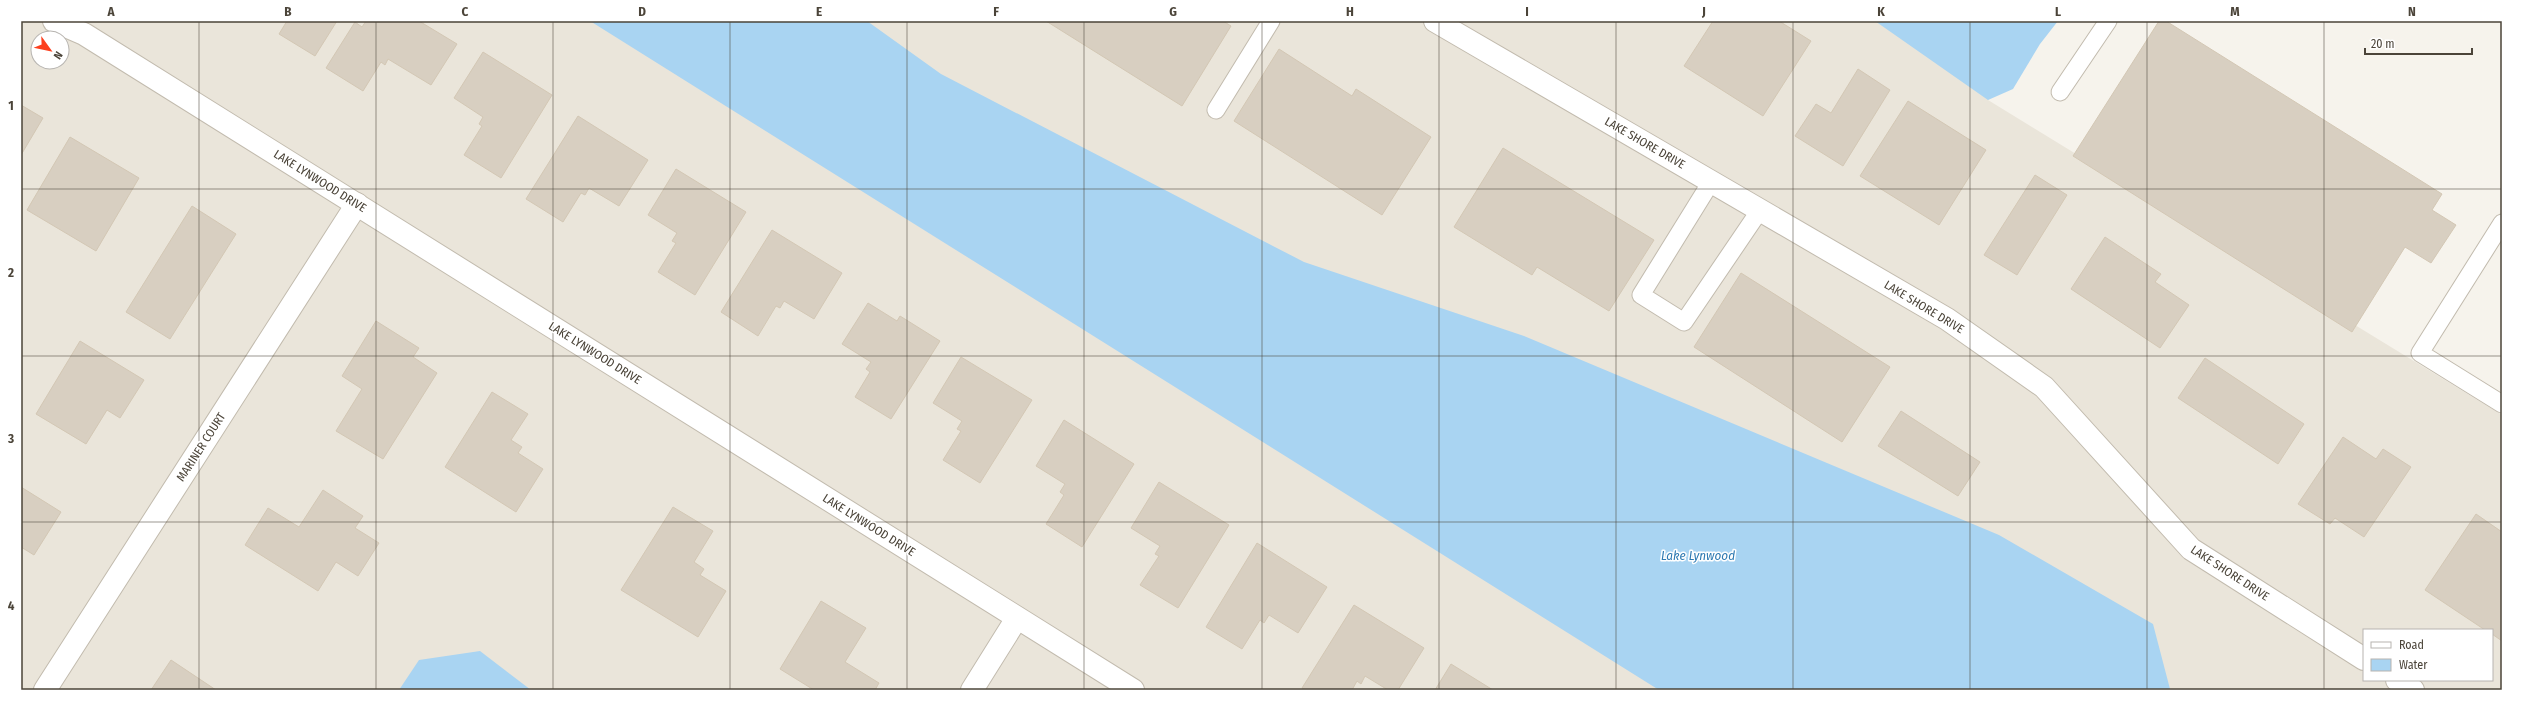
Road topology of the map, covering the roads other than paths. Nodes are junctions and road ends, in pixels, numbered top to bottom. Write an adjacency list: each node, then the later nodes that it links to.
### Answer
1 (54, 21): 8 (street, LAKE LYNWOOD DRIVE)
2 (1271, 21): 6 (lane)
3 (1435, 21): 7 (street, LAKE SHORE DRIVE)
4 (2108, 21): 5 (lane)
5 (2060, 92)
6 (1216, 110)
7 (1711, 182): 9 (street, LAKE SHORE DRIVE); 9 (lane)
8 (357, 204): 12 (street, LAKE LYNWOOD DRIVE); 15 (street, MARINER COURT)
9 (1760, 210): 13 (street, LAKE SHORE DRIVE)
10 (2502, 223): 11 (lane)
11 (2502, 404)
12 (1017, 618): 16 (street); 17 (street, LAKE LYNWOOD DRIVE)
13 (2363, 658)
14 (2399, 681): 18 (street)
15 (45, 690)
16 (972, 690)
17 (1133, 690)
18 (2413, 690)

